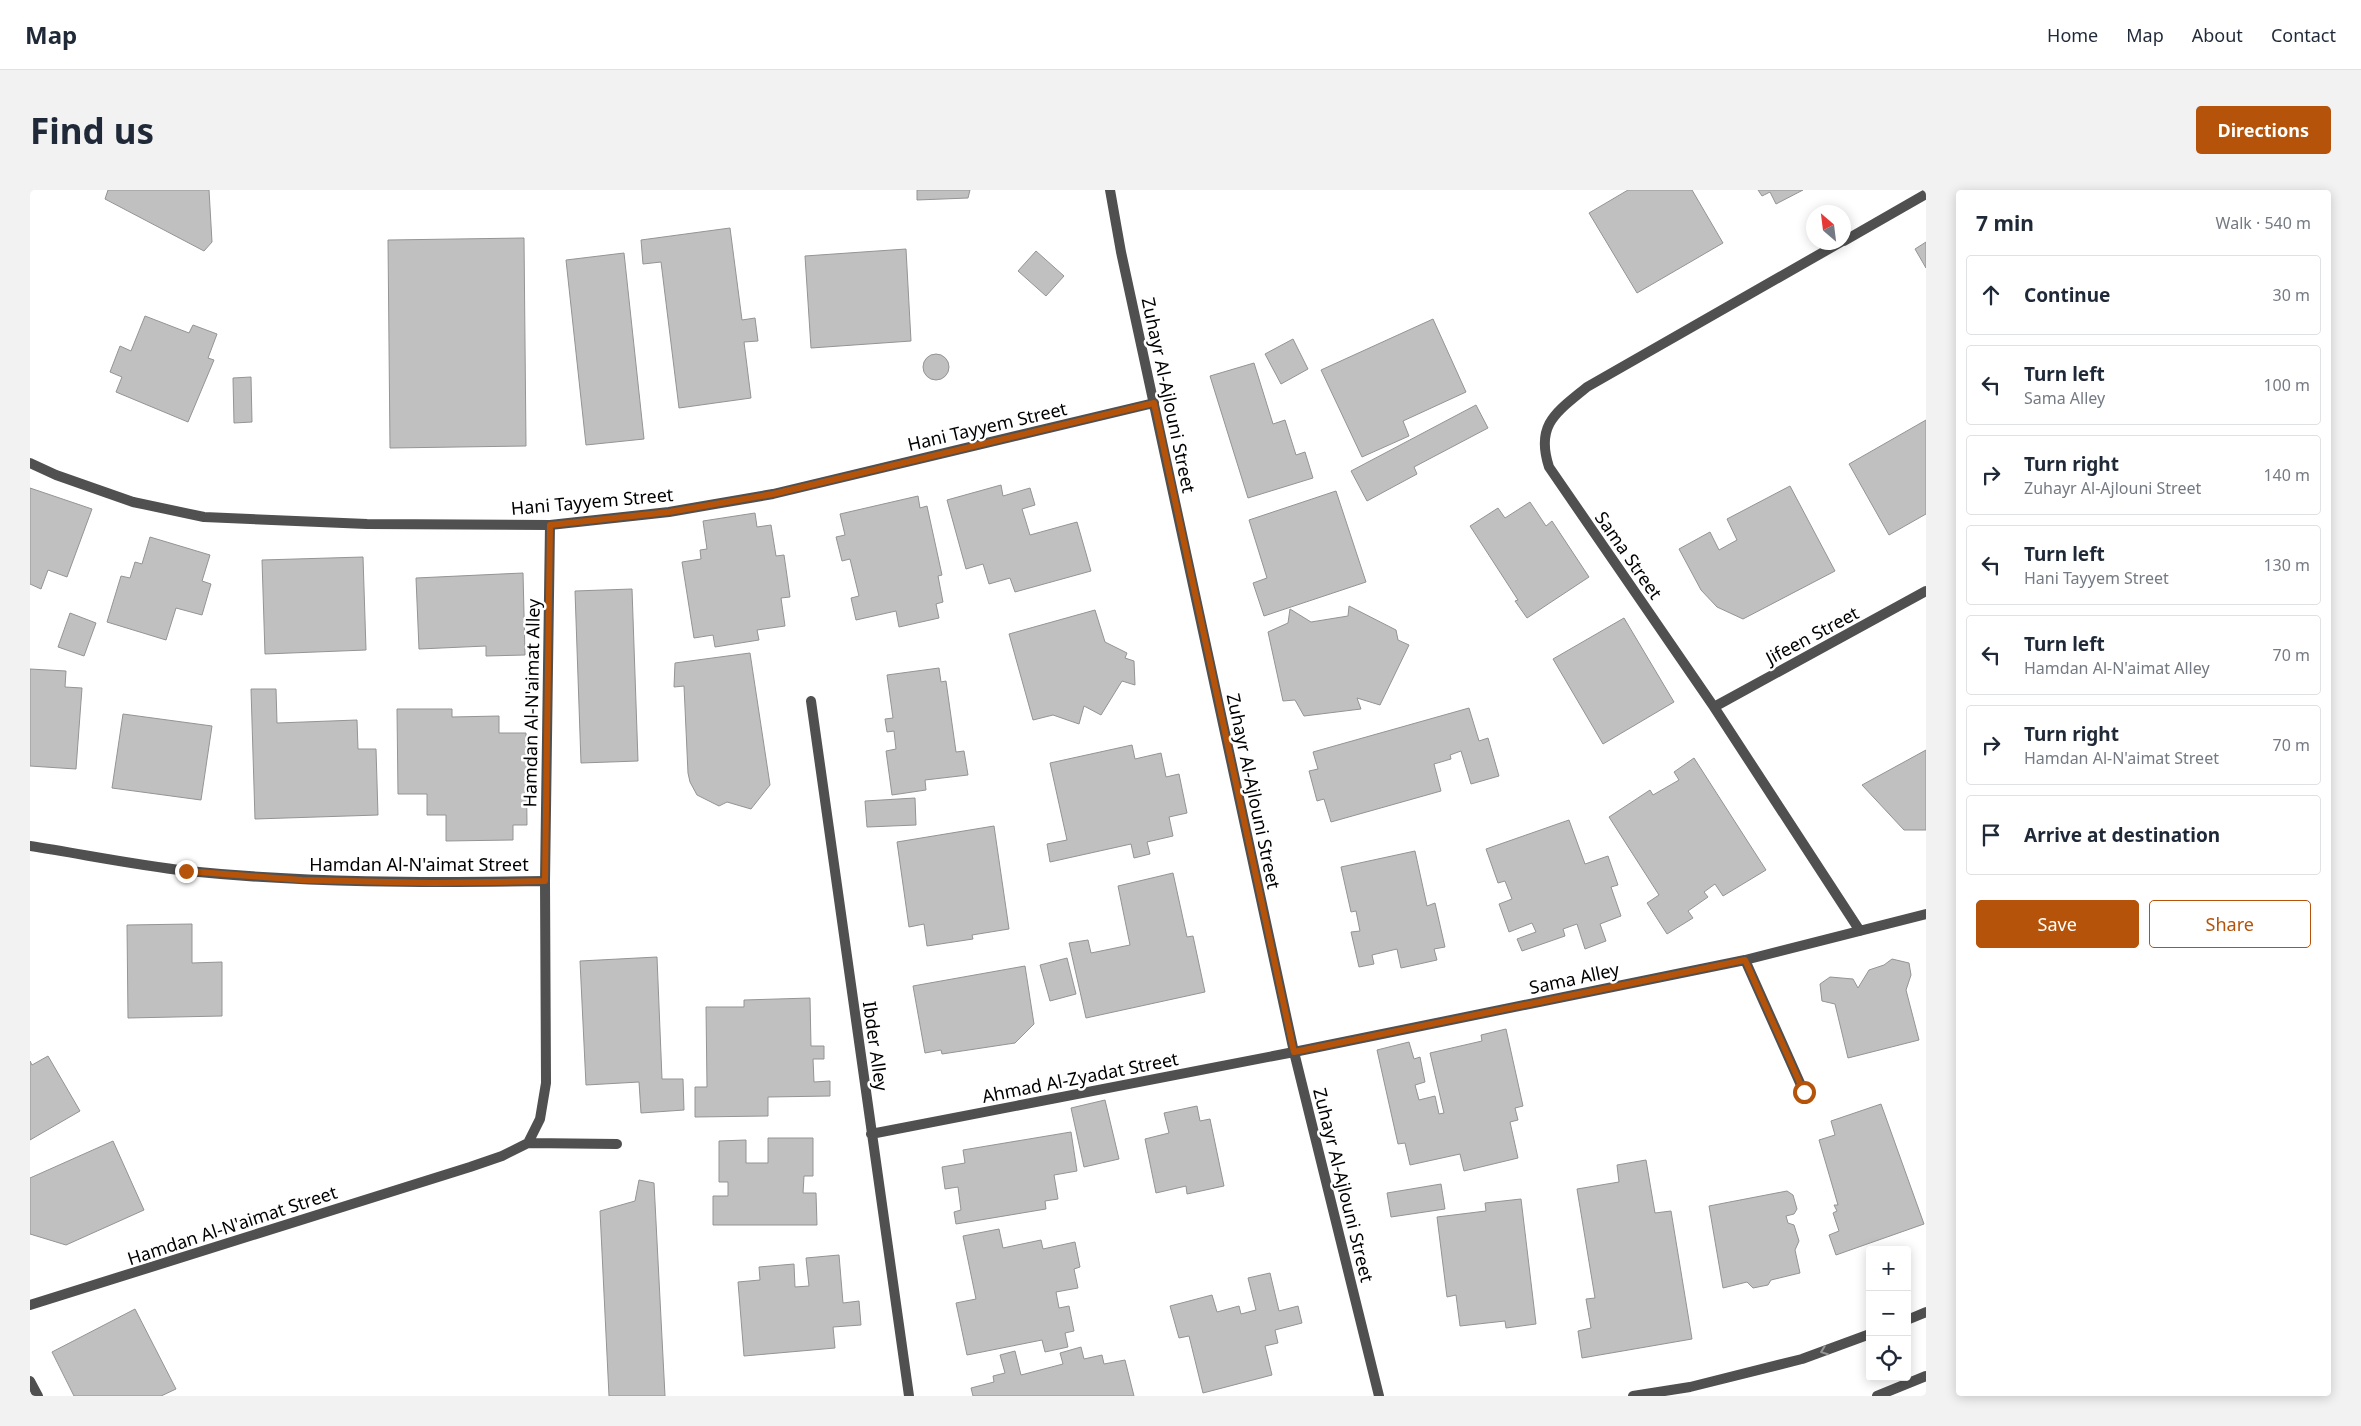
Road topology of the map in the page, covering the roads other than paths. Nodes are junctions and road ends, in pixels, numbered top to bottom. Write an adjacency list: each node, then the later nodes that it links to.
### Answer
1 (1110, 190): 5 (street, Zuhayr Al-Ajlouni Street)
2 (1926, 194): 3 (street, Sama Street)
3 (1851, 237)
4 (1828, 250): 10 (street, Sama Street)
5 (1154, 403): 7 (street, Hani Tayyem Street); 16 (street, Zuhayr Al-Ajlouni Street)
6 (30, 463): 7 (street, Hani Tayyem Street)
7 (550, 525): 12 (street, Hamdan Al-N'aimat Alley)
8 (1926, 592): 10 (street, Jifeen Street)
9 (811, 701): 18 (street, Ibder Alley)
10 (1714, 707): 14 (street, Sama Street)
11 (30, 846): 12 (street, Hamdan Al-N'aimat Street)
12 (545, 881): 19 (street, Hamdan Al-N'aimat Street)
13 (1926, 914): 14 (street)
14 (1860, 931): 15 (street, Sama Alley)
15 (1745, 960): 16 (street, Sama Alley); 17 (street)
16 (1294, 1052): 18 (street, Ahmad Al-Zyadat Street); 29 (street, Zuhayr Al-Ajlouni Street)
17 (1804, 1092)
18 (871, 1134): 28 (street, Ibder Alley)
19 (528, 1143): 20 (street, Hamdan Al-N'aimat Street); 21 (street, Hamdan Al-N'aimat Street)
20 (617, 1144)
21 (30, 1306)
22 (1926, 1312): 23 (street)
23 (1911, 1318)
24 (1866, 1335): 30 (street, one-way to 30)
25 (1926, 1376): 31 (street)
26 (30, 1382): 27 (street)
27 (38, 1396)
28 (909, 1396)
29 (1379, 1396)
30 (1633, 1396)
31 (1877, 1396)

